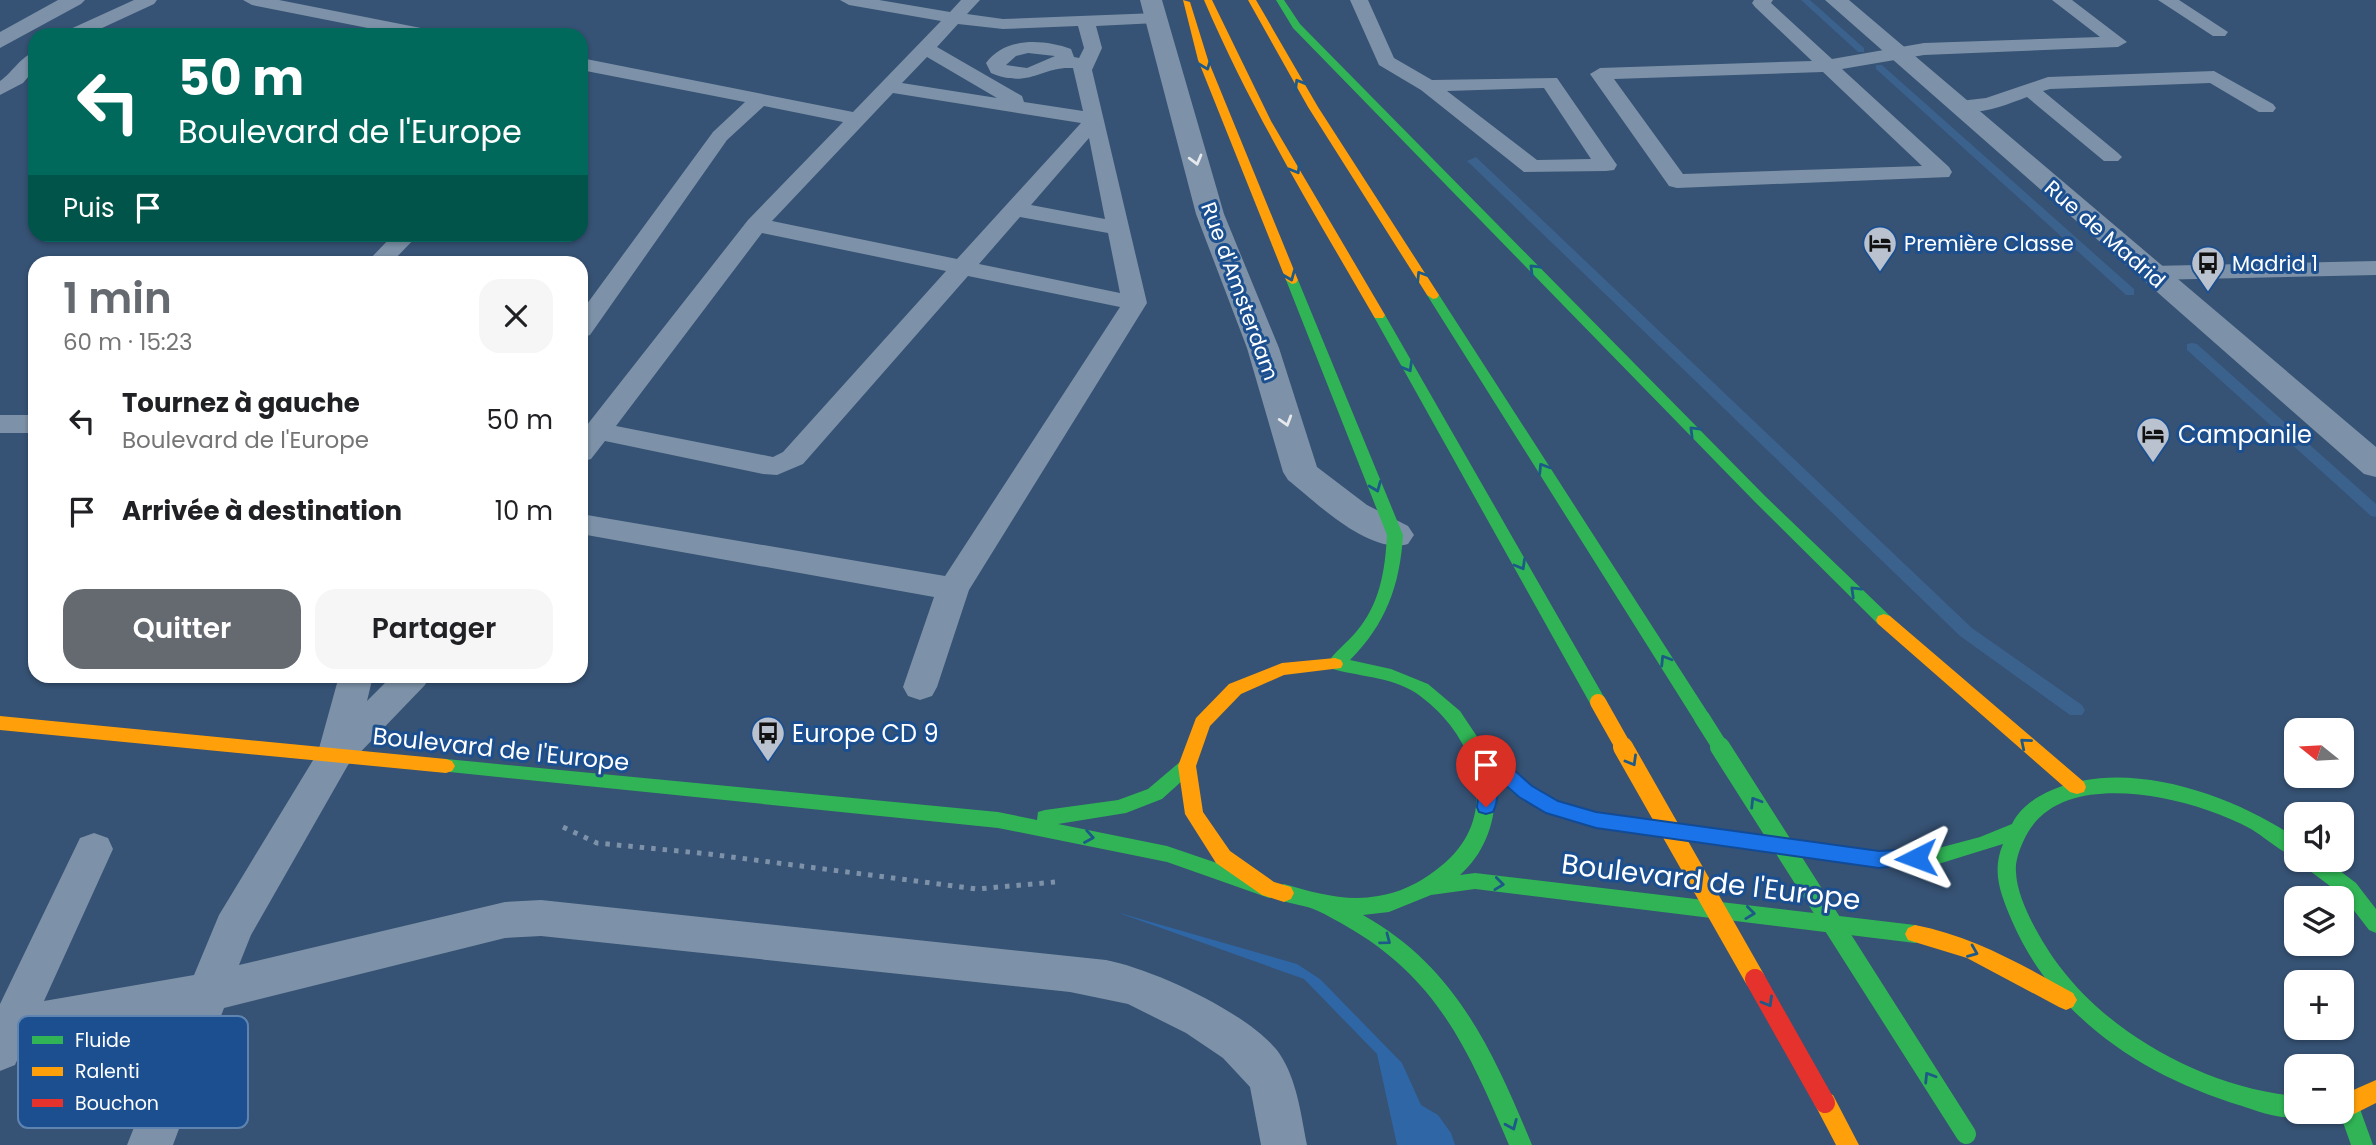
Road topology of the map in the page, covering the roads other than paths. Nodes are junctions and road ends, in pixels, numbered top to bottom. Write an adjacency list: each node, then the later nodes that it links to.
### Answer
1 (74, 0): 21 (street)
2 (148, 0): 18 (lane)
3 (252, 0): 19 (lane)
4 (849, 0): 16 (lane)
5 (971, 0): 16 (lane)
6 (1185, 0): 58 (main road, one-way to 58)
7 (1209, 0): 92 (main road, one-way to 92, bridge)
8 (1252, 0): 88 (main road, one-way to 8, bridge)
9 (1280, 0): 68 (main road, one-way to 9)
10 (1359, 0): 31 (lane)
11 (1836, 0): 23 (street, Rue de Madrid)
12 (2061, 0): 23 (lane)
13 (2167, 0): 20 (lane)
14 (1762, 2): 28 (lane)
15 (1154, 9): 17 (lane); 58 (street, Rue d'Amsterdam, one-way to 58)
16 (954, 19): 17 (lane); 22 (lane)
17 (1086, 21): 25 (lane)
18 (87, 28)
19 (390, 28)
20 (2219, 32)
21 (0, 41)
22 (926, 48): 32 (lane); 38 (lane)
23 (1899, 54): 28 (lane); 36 (street, Rue de Madrid)
24 (1058, 63): 25 (lane)
25 (1083, 64): 40 (lane)
26 (588, 65): 29 (lane)
27 (28, 66): 33 (lane)
28 (1825, 66): 28 (lane)
29 (602, 68): 30 (lane); 35 (lane)
30 (588, 78)
31 (1428, 86): 31 (lane)
32 (888, 87): 38 (lane); 39 (lane)
33 (0, 89)
34 (2030, 90): 36 (lane); 37 (lane); 41 (lane)
35 (761, 99): 39 (lane); 51 (lane)
36 (1958, 106): 49 (street, Rue de Madrid)
37 (2266, 108)
38 (1030, 109): 40 (lane)
39 (858, 118): 43 (lane)
40 (1095, 119): 42 (lane); 44 (lane)
41 (2111, 157)
42 (1016, 209): 44 (lane); 47 (lane)
43 (755, 225): 47 (lane); 54 (lane)
44 (1118, 228): 50 (lane)
45 (400, 242): 46 (lane)
46 (385, 256)
47 (964, 267): 50 (lane); 54 (lane)
48 (2376, 268): 49 (lane)
49 (2151, 273): 56 (street, Rue de Madrid)
50 (1135, 303): 59 (lane)
51 (588, 320)
52 (0, 424): 53 (lane)
53 (28, 424)
54 (597, 431): 55 (lane)
55 (588, 443)
56 (2376, 466)
57 (588, 525): 59 (lane)
58 (1395, 535): 60 (main road)
59 (953, 589): 63 (lane)
60 (1335, 663): 65 (main road, Boulevard de l'Europe); 67 (main road, Boulevard de l'Europe)
61 (354, 683): 66 (lane)
62 (406, 683): 66 (lane)
63 (920, 687)
64 (0, 723): 66 (main road, Boulevard de l'Europe)
65 (1478, 748): 70 (main road, Boulevard de l'Europe); 74 (main road, Boulevard de l'Europe)
66 (335, 755): 69 (main road, Boulevard de l'Europe); 78 (lane)
67 (1187, 766): 69 (main road, Boulevard de l'Europe); 75 (main road, Boulevard de l'Europe)
68 (2077, 787): 70 (main road, Boulevard de l'Europe); 71 (main road, Boulevard de l'Europe)
69 (998, 820): 75 (main road, Boulevard de l'Europe, one-way to 75)
70 (2014, 831): 79 (main road, Boulevard de l'Europe)
71 (2284, 840)
72 (94, 849): 82 (lane)
73 (2326, 872): 77 (main road)
74 (1432, 887): 76 (main road, Boulevard de l'Europe); 79 (main road, Boulevard de l'Europe, one-way to 79)
75 (1269, 889): 76 (main road, Boulevard de l'Europe)
76 (1327, 906): 91 (main road, one-way to 91)
77 (2376, 924)
78 (209, 992): 80 (lane); 81 (lane); 90 (lane)
79 (2092, 1014): 85 (main road, Boulevard de l'Europe)
80 (104, 1016)
81 (200, 1016)
82 (4, 1039)
83 (2376, 1091): 84 (main road)
84 (2354, 1102)
85 (2284, 1104)
86 (2353, 1124): 93 (main road)
87 (157, 1128): 89 (lane)
88 (1969, 1140)
89 (150, 1145)
90 (1284, 1145)
91 (1521, 1145)
92 (1848, 1145)
93 (2362, 1145)

